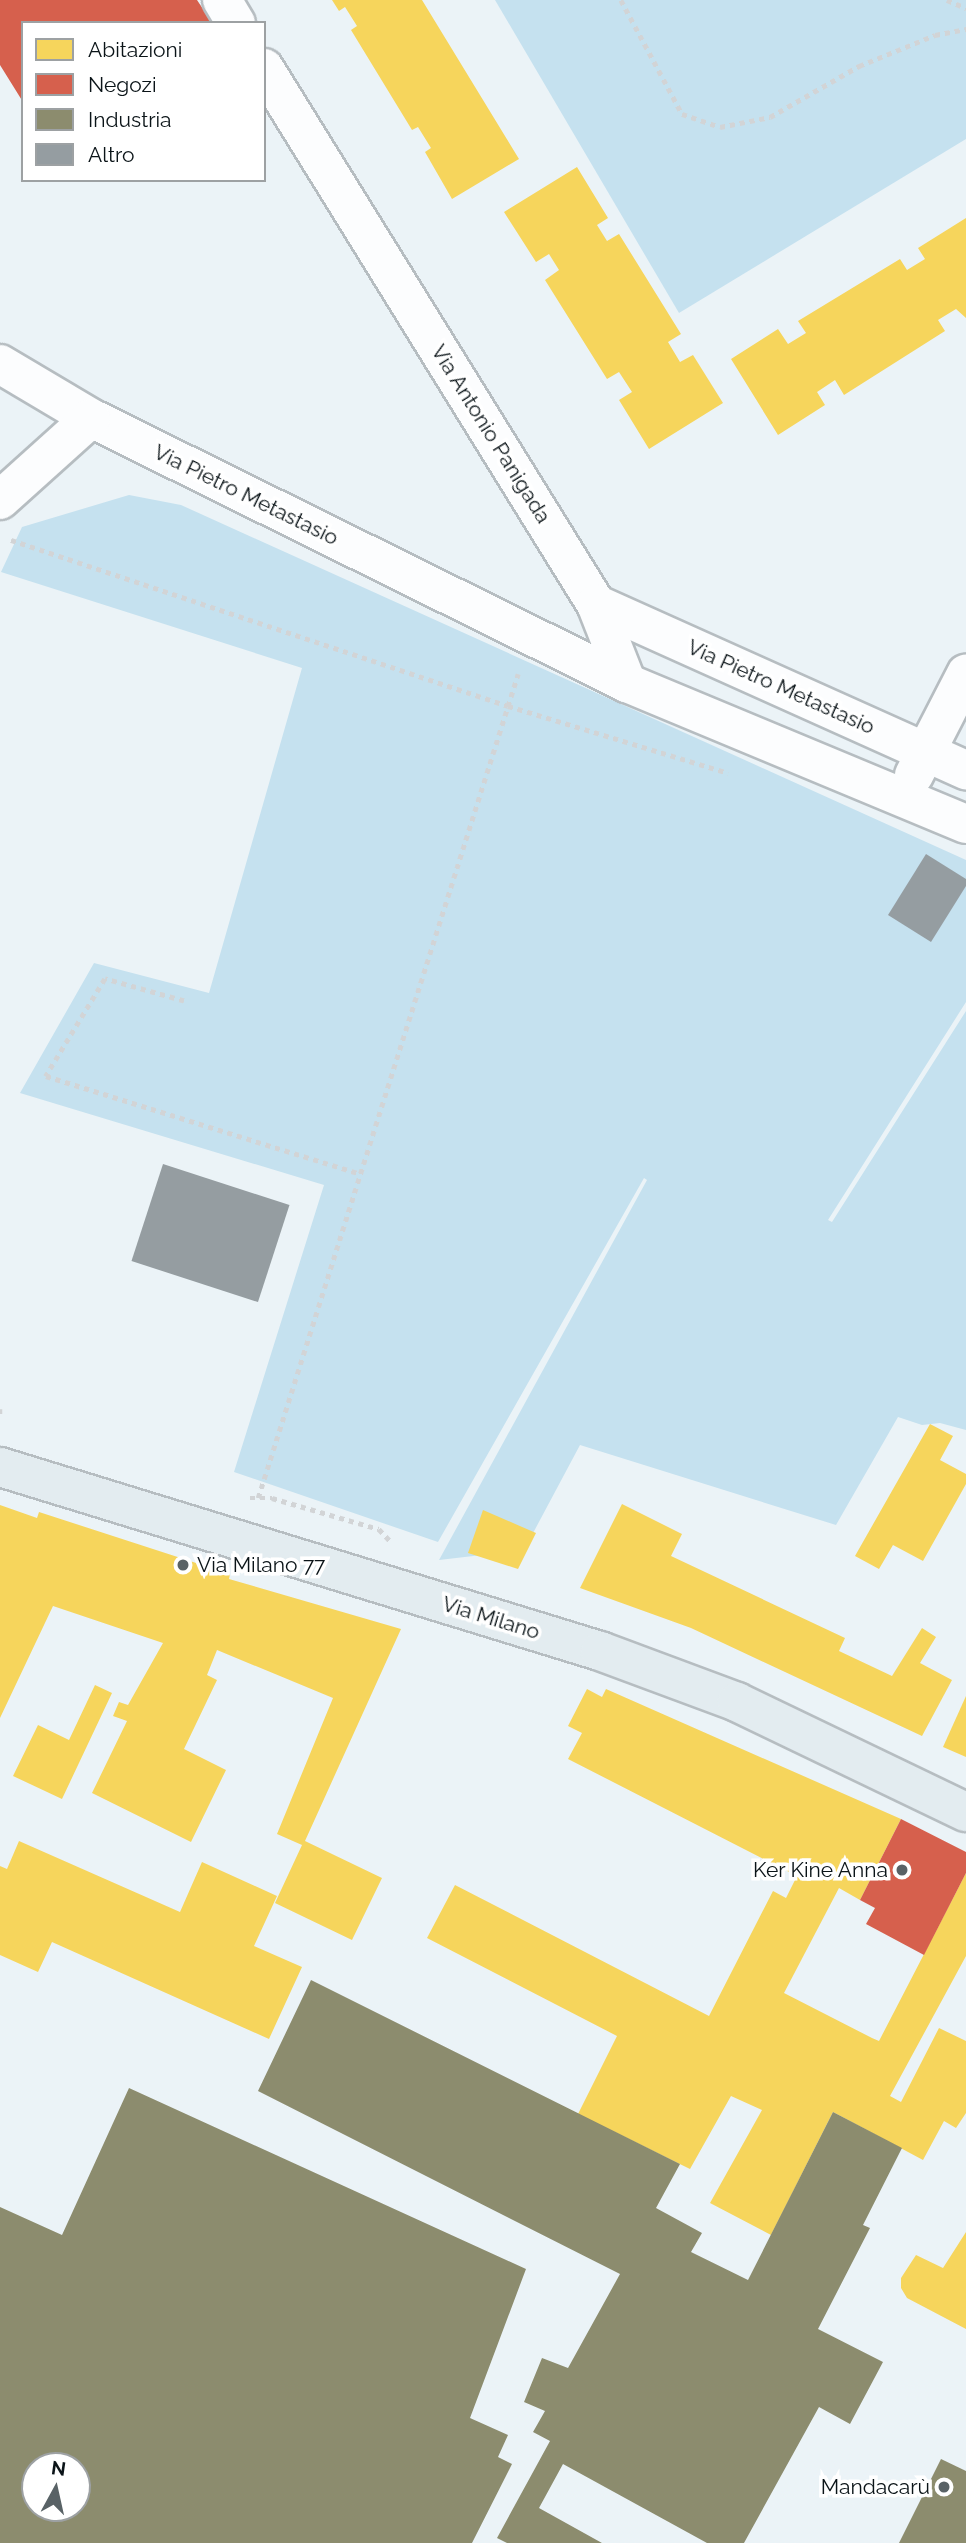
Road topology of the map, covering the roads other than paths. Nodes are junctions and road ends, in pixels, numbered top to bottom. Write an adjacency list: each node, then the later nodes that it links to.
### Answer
1 (222, 0): 2 (street)
2 (235, 21)
3 (266, 71): 7 (street, Via Antonio Panigada)
4 (0, 364): 5 (street, Via Pietro Metastasio)
5 (91, 418): 6 (street); 9 (street, Via Pietro Metastasio)
6 (0, 500)
7 (596, 604): 9 (street, Via Antonio Panigada); 10 (street, Via Pietro Metastasio)
8 (966, 674): 10 (street)
9 (627, 683): 12 (street)
10 (926, 752): 11 (street, Via Pietro Metastasio); 12 (street)
11 (966, 770)
12 (904, 796): 13 (street)
13 (966, 824)
14 (0, 1467): 15 (main road, Via Milano)
15 (966, 1812)

